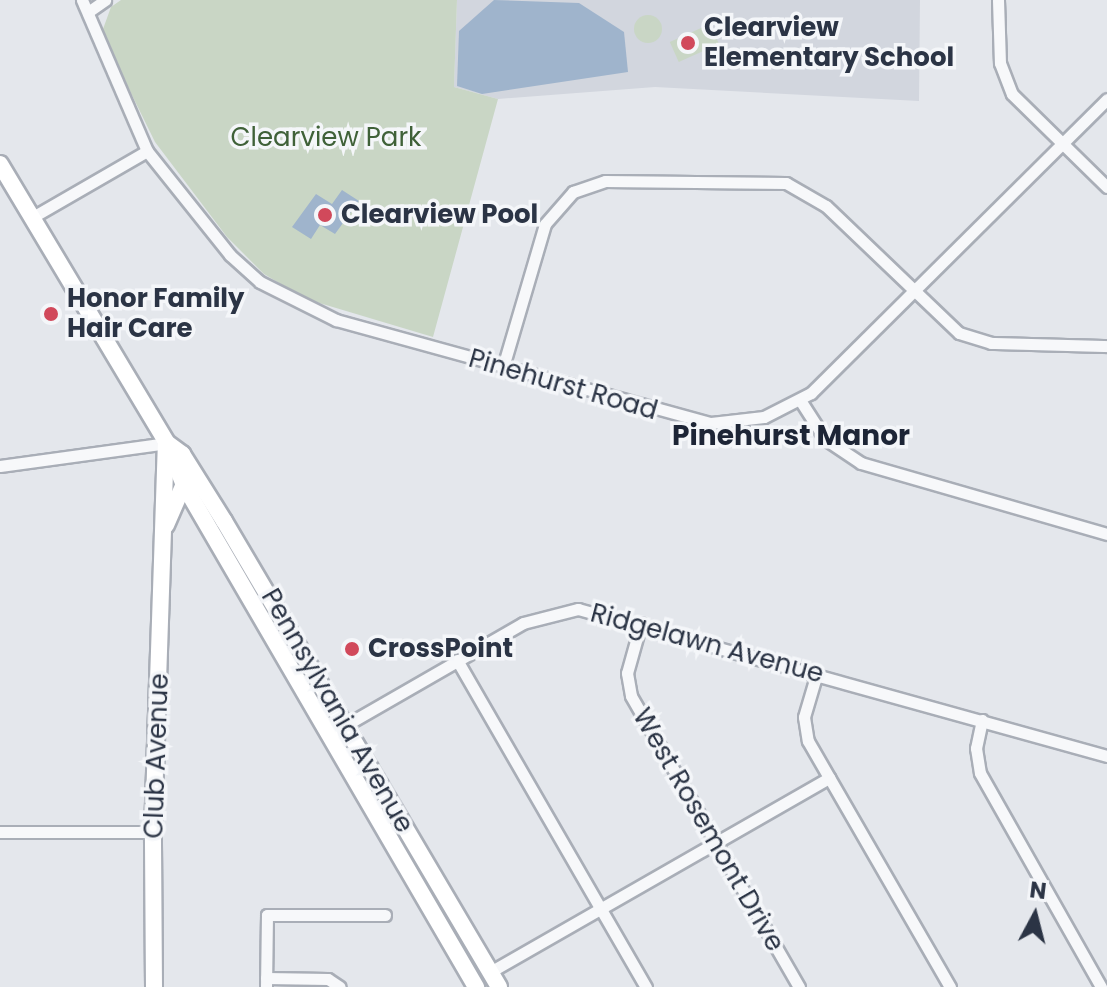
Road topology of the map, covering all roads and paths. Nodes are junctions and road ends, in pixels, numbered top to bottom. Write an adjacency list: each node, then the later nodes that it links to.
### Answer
1 (82, 0): 4 (street, Pinehurst Road)
2 (105, 0): 4 (street)
3 (998, 0): 6 (street)
4 (88, 12): 7 (street, Pinehurst Road)
5 (1107, 99): 6 (street, Pinehurst Road)
6 (1061, 144): 9 (street); 11 (street, Pinehurst Road)
7 (147, 151): 10 (street); 13 (street, Pinehurst Road)
8 (0, 164): 10 (street, Pennsylvania Avenue)
9 (1107, 187)
10 (31, 218): 15 (street, Pennsylvania Avenue)
11 (912, 292): 12 (street); 13 (street); 14 (street, Pinehurst Road)
12 (1107, 346)
13 (503, 367): 14 (street, Pinehurst Road)
14 (800, 400): 20 (street)
15 (167, 443): 16 (street); 17 (street, Pennsylvania Avenue); 18 (street, Pennsylvania Avenue); 19 (street, Club Avenue)
16 (0, 466)
17 (192, 469): 18 (street, Club Avenue); 25 (street, Pennsylvania Avenue)
18 (184, 485): 19 (street, Club Avenue); 26 (street, Pennsylvania Avenue)
19 (166, 525): 30 (street, Club Avenue)
20 (1107, 534)
21 (641, 623): 22 (street, Ridgelawn Avenue); 23 (street, Ridgelawn Avenue); 31 (street, West Rosemont Drive)
22 (457, 660): 25 (street, Ridgelawn Avenue); 32 (street)
23 (817, 673): 24 (street, Ridgelawn Avenue); 28 (street)
24 (982, 720): 27 (street, Ridgelawn Avenue); 44 (street)
25 (346, 725): 26 (street, Ridgelawn Avenue); 34 (street, Pennsylvania Avenue)
26 (329, 736): 39 (street, Pennsylvania Avenue)
27 (1107, 756)
28 (829, 778): 31 (street); 43 (street)
29 (0, 832): 30 (street)
30 (153, 832): 37 (street, Club Avenue)
31 (716, 844): 32 (street); 42 (street, West Rosemont Drive)
32 (602, 910): 34 (street); 41 (street)
33 (385, 915): 35 (street)
34 (490, 972): 40 (street, Pennsylvania Avenue)
35 (266, 983): 38 (street)
36 (1107, 984): 44 (street)
37 (154, 987)
38 (340, 987)
39 (476, 987)
40 (499, 987)
41 (646, 987)
42 (799, 987)
43 (950, 987)
44 (1101, 987)

